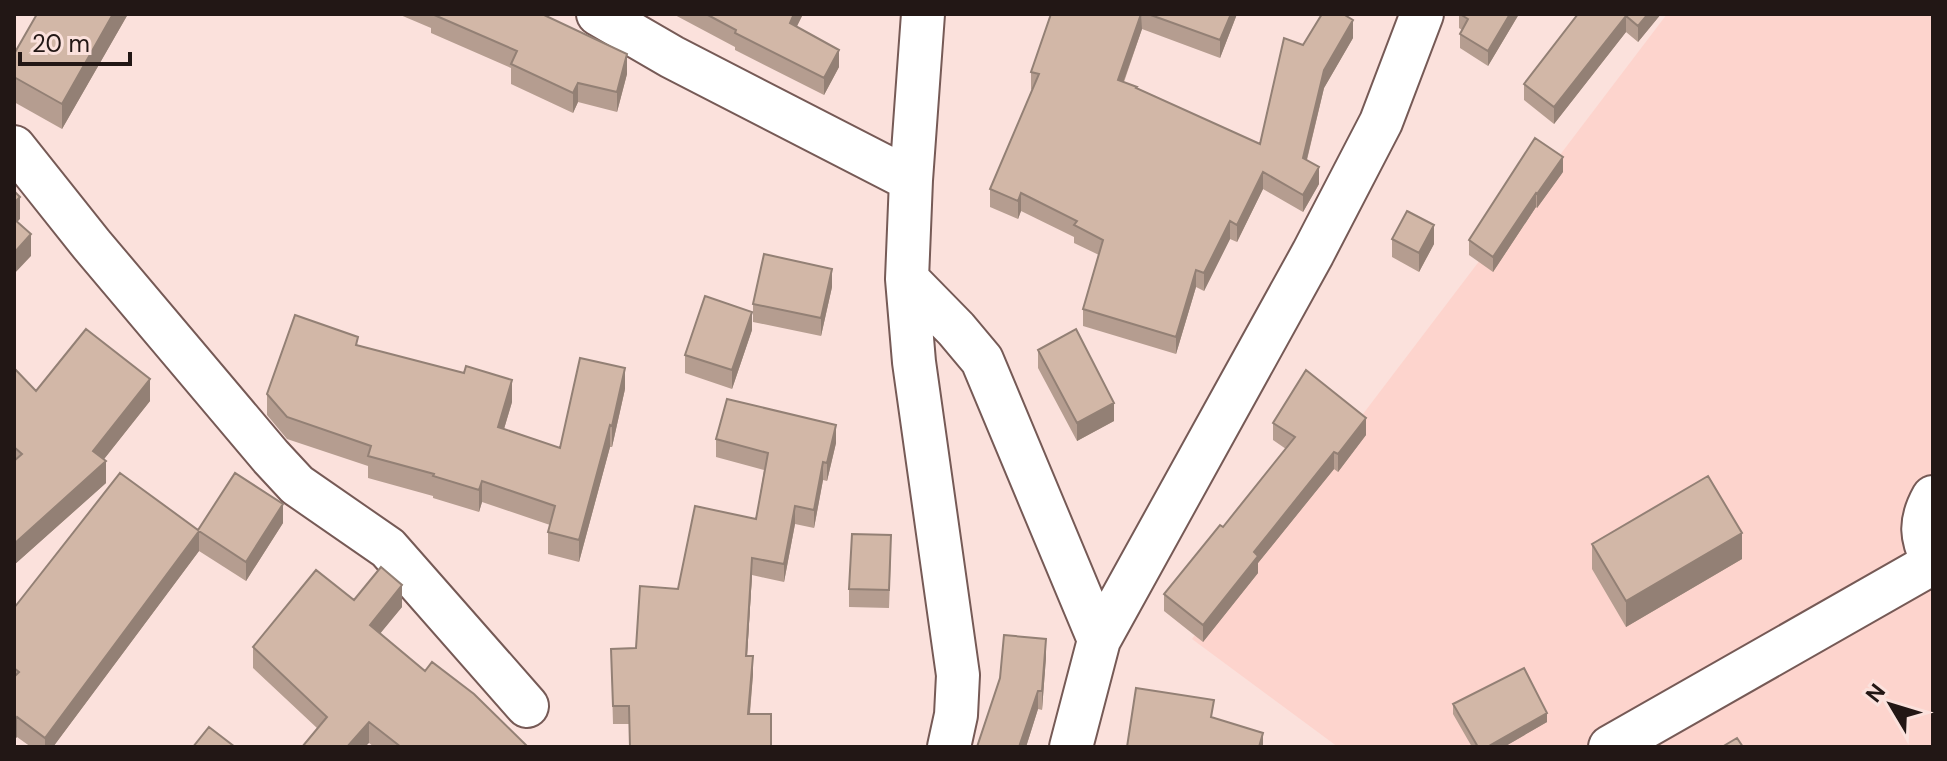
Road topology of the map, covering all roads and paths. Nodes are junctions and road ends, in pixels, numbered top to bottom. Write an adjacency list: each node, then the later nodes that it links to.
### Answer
1 (598, 14): 5 (street)
2 (923, 14): 5 (street)
3 (1422, 14): 9 (street)
4 (14, 147): 10 (street)
5 (911, 180): 6 (street)
6 (907, 279): 9 (street); 11 (street)
7 (1933, 497): 8 (street)
8 (1933, 563): 13 (street)
9 (1099, 640): 12 (street)
10 (527, 706)
11 (949, 747)
12 (1071, 747)
13 (1610, 747)

